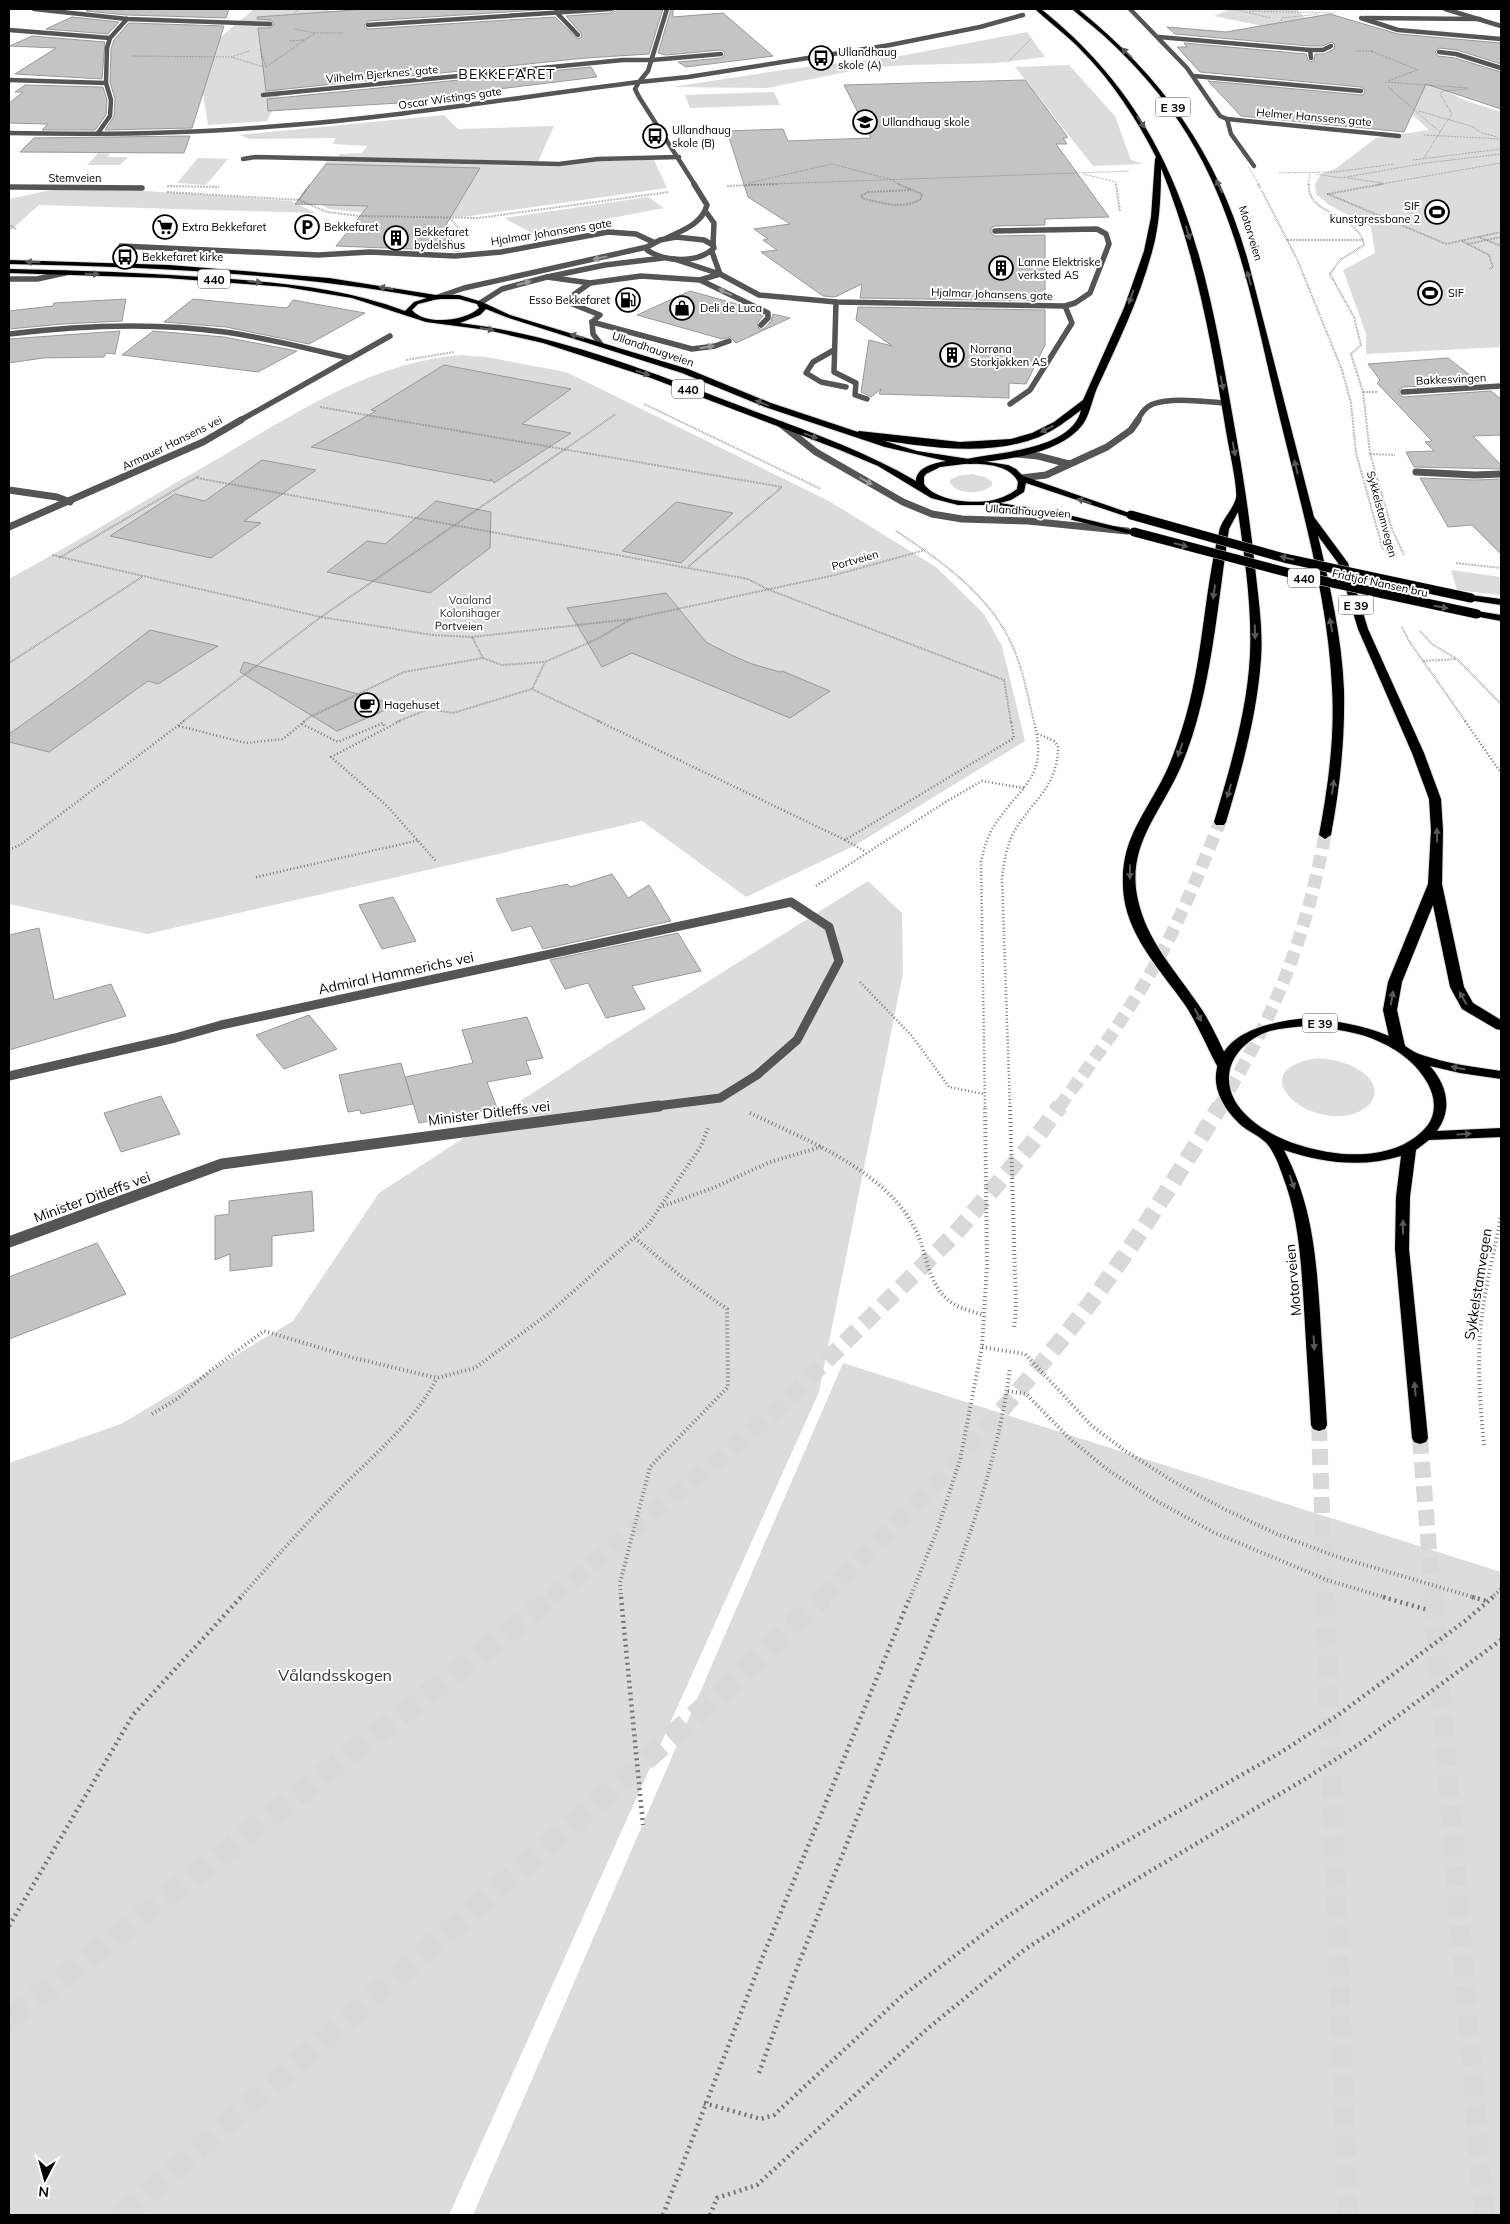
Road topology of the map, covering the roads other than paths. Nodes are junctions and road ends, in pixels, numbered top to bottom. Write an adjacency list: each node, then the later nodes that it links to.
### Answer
1 (34, 9): 10 (street)
2 (611, 9): 8 (street)
3 (667, 9): 27 (street)
4 (1038, 9): 39 (highway, E 39, one-way to 39)
5 (1075, 9): 97 (highway, Motorveien / E 39, one-way to 5)
6 (1130, 9): 19 (street)
7 (1445, 9): 11 (street)
8 (556, 12): 15 (street); 18 (street)
9 (1023, 15): 31 (street, Oscar Wistings gate)
10 (127, 19): 14 (street); 20 (street)
11 (1480, 19): 13 (street); 21 (street)
12 (1501, 19): 13 (street)
13 (1487, 21): 16 (street)
14 (270, 24)
15 (368, 25)
16 (1501, 26)
17 (9, 30): 20 (street)
18 (578, 35)
19 (1159, 37): 23 (street); 29 (street)
20 (110, 38): 32 (street)
21 (1501, 39)
22 (1330, 46): 23 (street)
23 (1310, 50): 26 (street)
24 (1439, 52): 28 (street)
25 (721, 54): 27 (street, Vilhelm Bjerknes' gate)
26 (1312, 58)
27 (652, 60): 31 (street); 34 (street, Vilhelm Bjerknes' gate)
28 (1501, 68)
29 (1194, 76): 33 (street); 35 (street)
30 (9, 80): 32 (street)
31 (639, 82): 37 (street, Oscar Wistings gate); 40 (street)
32 (106, 83): 37 (street)
33 (1361, 91)
34 (263, 94)
35 (1227, 119): 38 (street, Helmer Hanssens gate); 42 (street)
36 (9, 133): 37 (street, Oscar Wistings gate)
37 (98, 133)
38 (1400, 136)
39 (1158, 155): 81 (highway, E 39, one-way to 81); 82 (highway, E 39, one-way to 82)
40 (678, 157): 41 (street); 45 (street)
41 (244, 159)
42 (1251, 166)
43 (9, 187): 44 (street, Stemveien)
44 (142, 188)
45 (706, 212): 47 (street); 49 (street)
46 (996, 231): 66 (street, Hjalmar Johansens gate)
47 (667, 238): 48 (street); 49 (street)
48 (653, 242): 50 (street, Hjalmar Johansens gate); 51 (street)
49 (713, 245): 52 (street)
50 (121, 246)
51 (647, 247): 53 (street); 63 (street, one-way to 63)
52 (712, 252): 54 (street); 58 (street)
53 (663, 258): 54 (street); 59 (street)
54 (674, 259): 58 (street, Hjalmar Johansens gate)
55 (9, 262): 63 (main road, 440, one-way to 55)
56 (9, 271): 57 (main road, 440)
57 (65, 273): 60 (street); 67 (main road, 440, one-way to 67)
58 (720, 274): 61 (street); 64 (street, Hjalmar Johansens gate)
59 (547, 277): 62 (street); 65 (street, one-way to 59)
60 (9, 279)
61 (700, 280): 62 (street); 70 (street, one-way to 61)
62 (590, 283): 69 (street)
63 (436, 297): 65 (main road, 440); 67 (main road, 440)
64 (836, 302): 66 (street, Hjalmar Johansens gate); 75 (street)
65 (481, 304): 68 (main road, 440); 74 (main road, Ullandhaugveien / 440, one-way to 65)
66 (1065, 306): 83 (street)
67 (415, 318): 68 (main road, 440)
68 (438, 322): 84 (main road, Ullandhaugveien / 440, one-way to 84)
69 (592, 322): 73 (street, one-way to 73); 74 (street)
70 (761, 325)
71 (9, 334): 76 (street)
72 (390, 336): 76 (street, Armauer Hansens vei)
73 (729, 341)
74 (600, 343): 85 (main road, Ullandhaugveien / 440, one-way to 74)
75 (834, 350): 78 (street); 80 (street)
76 (348, 358): 95 (street, Armauer Hansens vei)
77 (1501, 386): 79 (street, Bakkesvingen)
78 (846, 387)
79 (1402, 392)
80 (867, 399)
81 (1087, 401): 85 (highway, E 39, one-way to 85); 86 (highway, E 39)
82 (1226, 402): 88 (street); 94 (highway, E 39, one-way to 94)
83 (1010, 404)
84 (782, 425): 93 (main road, Ullandhaugveien / 440, one-way to 93); 100 (street, Ullandhaugveien / 440, one-way to 100)
85 (859, 434): 87 (main road, Ullandhaugveien / 440)
86 (1016, 454): 87 (highway, E 39); 88 (street)
87 (965, 461): 91 (main road, 440); 93 (main road, 440)
88 (1069, 464): 91 (street)
89 (1416, 472): 90 (street)
90 (1501, 474)
91 (1021, 478): 96 (main road, 440); 98 (main road, Ullandhaugveien / 440, one-way to 91)
92 (9, 490): 95 (street)
93 (926, 491): 96 (main road, 440)
94 (1242, 496): 103 (highway, E 39, one-way to 103); 110 (highway, E 39, one-way to 110)
95 (70, 502): 99 (street, Armauer Hansens vei)
96 (974, 504): 100 (main road, Ullandhaugveien / 440)
97 (1308, 514): 104 (highway, E 39, one-way to 97); 105 (highway, E 39, one-way to 97)
98 (1131, 515): 101 (main road, Fridtjof Nansen bru / 440, one-way to 98, bridge)
99 (9, 527)
100 (1134, 532): 102 (main road, Fridtjof Nansen bru / 440, one-way to 102, bridge)
101 (1501, 602)
102 (1501, 618)
103 (1220, 822)
104 (1325, 835)
105 (1435, 884): 107 (highway, E 39, one-way to 105); 108 (highway, E 39, one-way to 105)
106 (791, 902): 112 (street, Admiral Hammerichs vei); 117 (street, Minister Ditleffs vei)
107 (1501, 1026)
108 (1398, 1046): 109 (highway, E 39); 110 (highway, E 39)
109 (1416, 1058): 111 (highway, E 39, one-way to 109); 114 (highway, E 39)
110 (1223, 1064): 115 (highway, E 39)
111 (1501, 1075)
112 (9, 1076)
113 (1501, 1133): 114 (highway, one-way to 113)
114 (1427, 1136): 116 (highway, E 39)
115 (1271, 1139): 116 (highway, E 39); 118 (highway, Motorveien, one-way to 118)
116 (1409, 1148): 119 (highway, one-way to 116)
117 (9, 1242)
118 (1318, 1425)
119 (1420, 1438)

